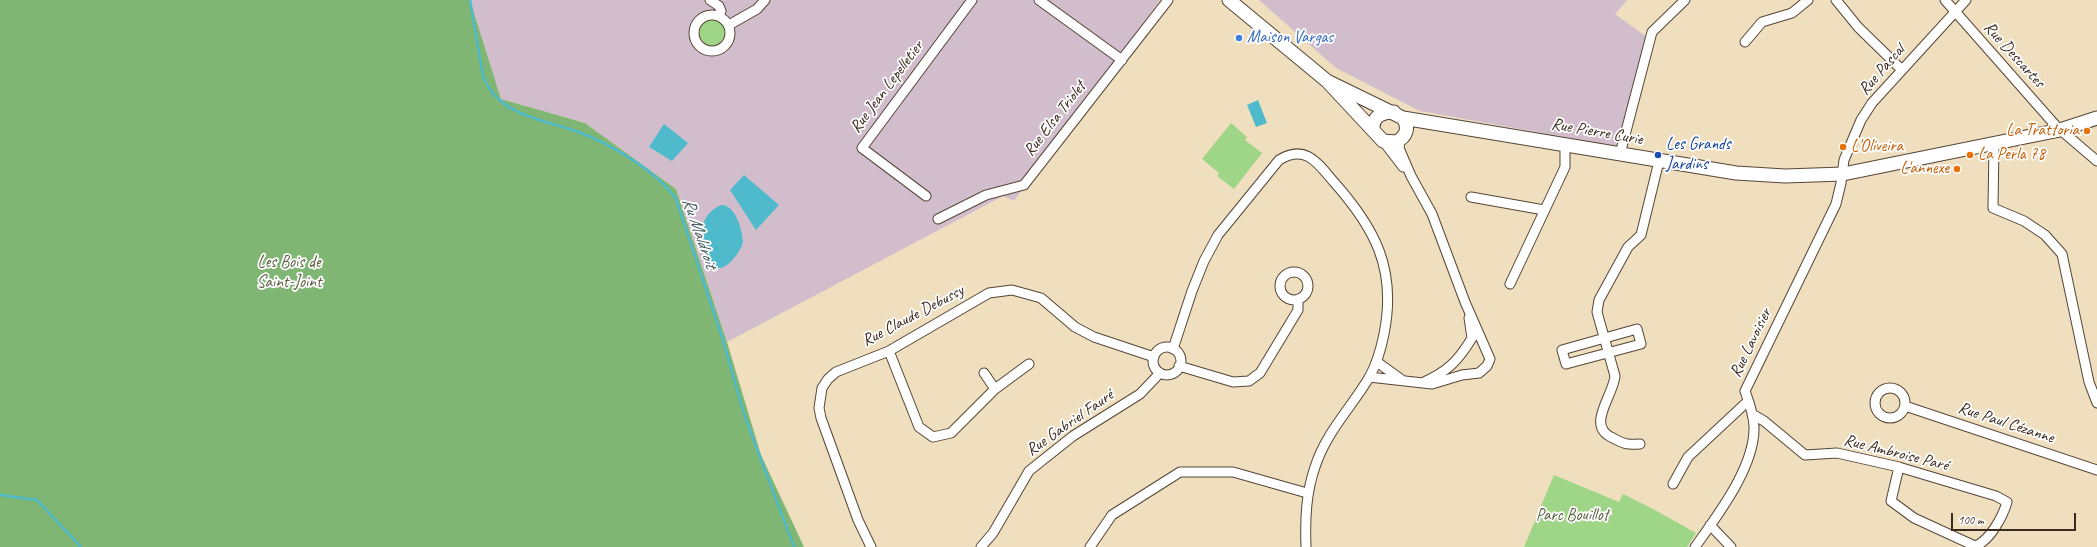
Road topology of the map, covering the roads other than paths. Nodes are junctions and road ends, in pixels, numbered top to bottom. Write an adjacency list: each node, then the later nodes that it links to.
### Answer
1 (710, 0): 13 (street)
2 (766, 0): 14 (street)
3 (972, 0): 32 (street, Rue Jean Lepelletier)
4 (1039, 0): 16 (street)
5 (1168, 0): 16 (street, Rue Elsa Triolet)
6 (1229, 0): 18 (street, Rue Pierre Curie)
7 (1685, 0): 27 (street)
8 (1808, 0): 15 (street)
9 (1836, 0): 17 (street)
10 (1944, 0): 12 (street, Rue Descartes)
11 (1966, 0): 12 (street, Rue Pascal)
12 (1955, 13): 17 (street, Rue Pascal); 22 (street, Rue Descartes)
13 (719, 16): 14 (street); 14 (street)
14 (729, 25)
15 (1745, 42)
16 (1122, 60): 35 (street, Rue Elsa Triolet)
17 (1902, 70): 30 (street, Rue Pascal)
18 (1327, 80): 20 (street, Rue Pierre Curie); 21 (street, Rue Pierre Curie)
19 (2097, 118): 22 (street, Rue Pierre Curie)
20 (1401, 120): 21 (street, Rue Pierre Curie); 23 (street); 25 (street, Rue Pierre Curie)
21 (1373, 130): 24 (street, Rue Pierre Curie)
22 (2060, 130): 26 (street, Rue Pierre Curie); 28 (street, Rue Descartes)
23 (1400, 140): 24 (street); 31 (street)
24 (1383, 141): 31 (street)
25 (1565, 144): 27 (street, Rue Pierre Curie); 34 (street)
26 (1994, 144): 30 (street, Rue Pierre Curie); 54 (street)
27 (1620, 154): 29 (street, Rue Pierre Curie)
28 (2097, 160)
29 (1659, 161): 30 (street, Rue Pierre Curie); 39 (street)
30 (1843, 174): 53 (street, Rue Lavoisier)
31 (1411, 176): 38 (street)
32 (926, 196)
33 (1472, 197): 34 (street)
34 (1544, 210): 36 (street)
35 (938, 219)
36 (1510, 284)
37 (1298, 299): 46 (street)
38 (1467, 307): 51 (street); 51 (street)
39 (1604, 338): 42 (street); 42 (street); 42 (street)
40 (1173, 349): 43 (street); 44 (street); 46 (street)
41 (889, 351): 43 (street, Rue Claude Debussy); 52 (street); 63 (street, Rue Claude Debussy)
42 (1608, 353): 57 (street)
43 (1154, 357): 48 (street)
44 (1377, 362): 49 (street); 50 (street)
45 (1029, 364): 52 (street)
46 (1180, 366): 48 (street)
47 (984, 373): 52 (street)
48 (1160, 373): 64 (street, Rue Gabriel Fauré)
49 (1370, 376): 50 (street); 61 (street)
50 (1402, 380): 51 (street)
51 (1420, 384)
52 (995, 389)
53 (1748, 401): 56 (street, Rue Lavoisier); 60 (street)
54 (2097, 403)
55 (1905, 406): 59 (street, Rue Paul Cézanne)
56 (1752, 414): 58 (street, Rue Ambroise Paré); 62 (street, Rue Lavoisier)
57 (1640, 444)
58 (1899, 467): 58 (street, Rue Ambroise Paré)
59 (2097, 470)
60 (1673, 484)
61 (1307, 493): 65 (street); 66 (street)
62 (1710, 526): 67 (street, Rue Lavoisier); 68 (street)
63 (871, 547)
64 (981, 547)
65 (1090, 547)
66 (1306, 547)
67 (1695, 547)
68 (1731, 547)

